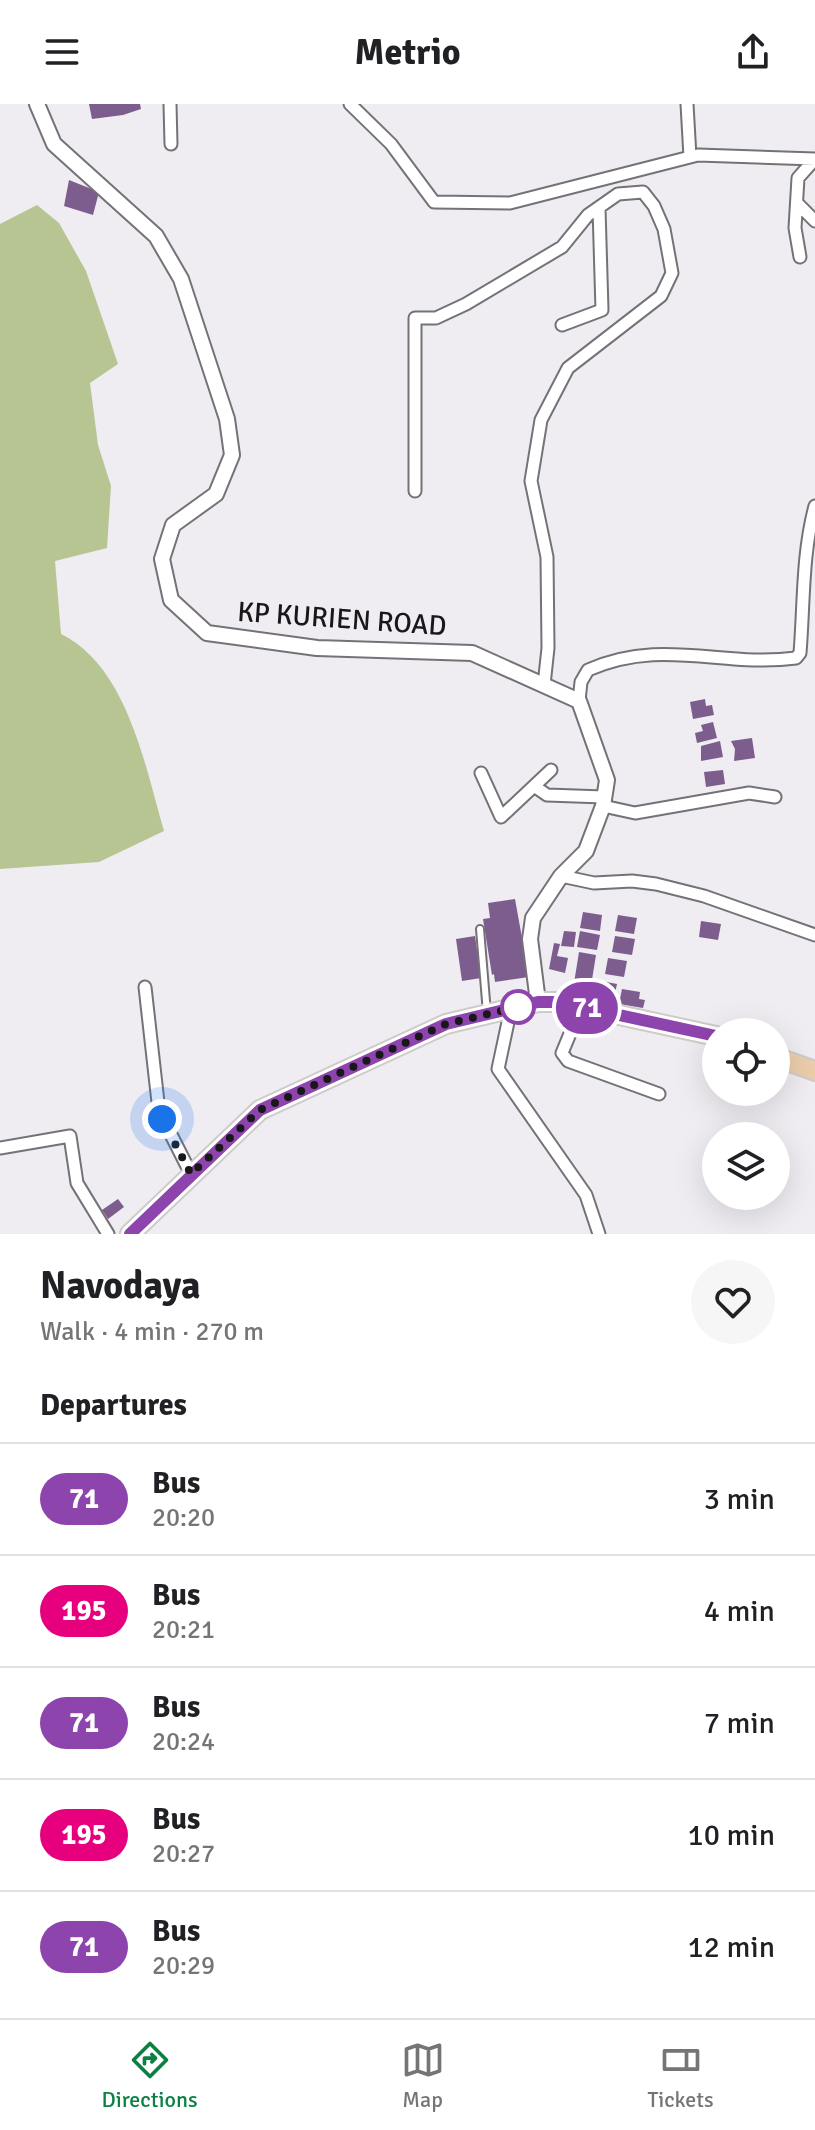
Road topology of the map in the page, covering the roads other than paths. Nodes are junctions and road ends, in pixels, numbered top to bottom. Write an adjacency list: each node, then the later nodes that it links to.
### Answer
1 (37, 104): 15 (street, KP KURIEN ROAD)
2 (170, 104): 5 (street)
3 (350, 104): 6 (street)
4 (687, 104): 6 (street)
5 (171, 144)
6 (690, 157): 7 (street)
7 (815, 159): 8 (street)
8 (797, 203): 10 (street); 11 (street)
9 (599, 208): 12 (street); 13 (street); 15 (street)
10 (815, 221)
11 (800, 257)
12 (562, 325)
13 (415, 491)
14 (815, 506): 16 (street)
15 (544, 685): 16 (street, KP KURIEN ROAD)
16 (579, 701): 21 (street)
17 (551, 770): 19 (street)
18 (481, 773): 19 (street)
19 (534, 786): 21 (street)
20 (775, 797): 21 (street)
21 (604, 801): 22 (street)
22 (561, 876): 24 (street); 26 (street)
23 (480, 929): 29 (lane)
24 (815, 935)
25 (145, 987): 35 (street)
26 (538, 1002): 27 (main road); 28 (main road)
27 (581, 1007): 30 (main road); 33 (street)
28 (511, 1008): 29 (main road); 38 (street)
29 (487, 1014): 35 (main road)
30 (702, 1033)
31 (790, 1062): 32 (main road)
32 (815, 1071)
33 (659, 1094)
34 (0, 1148): 36 (street)
35 (191, 1174): 37 (main road)
36 (108, 1234)
37 (130, 1234)
38 (599, 1234)

